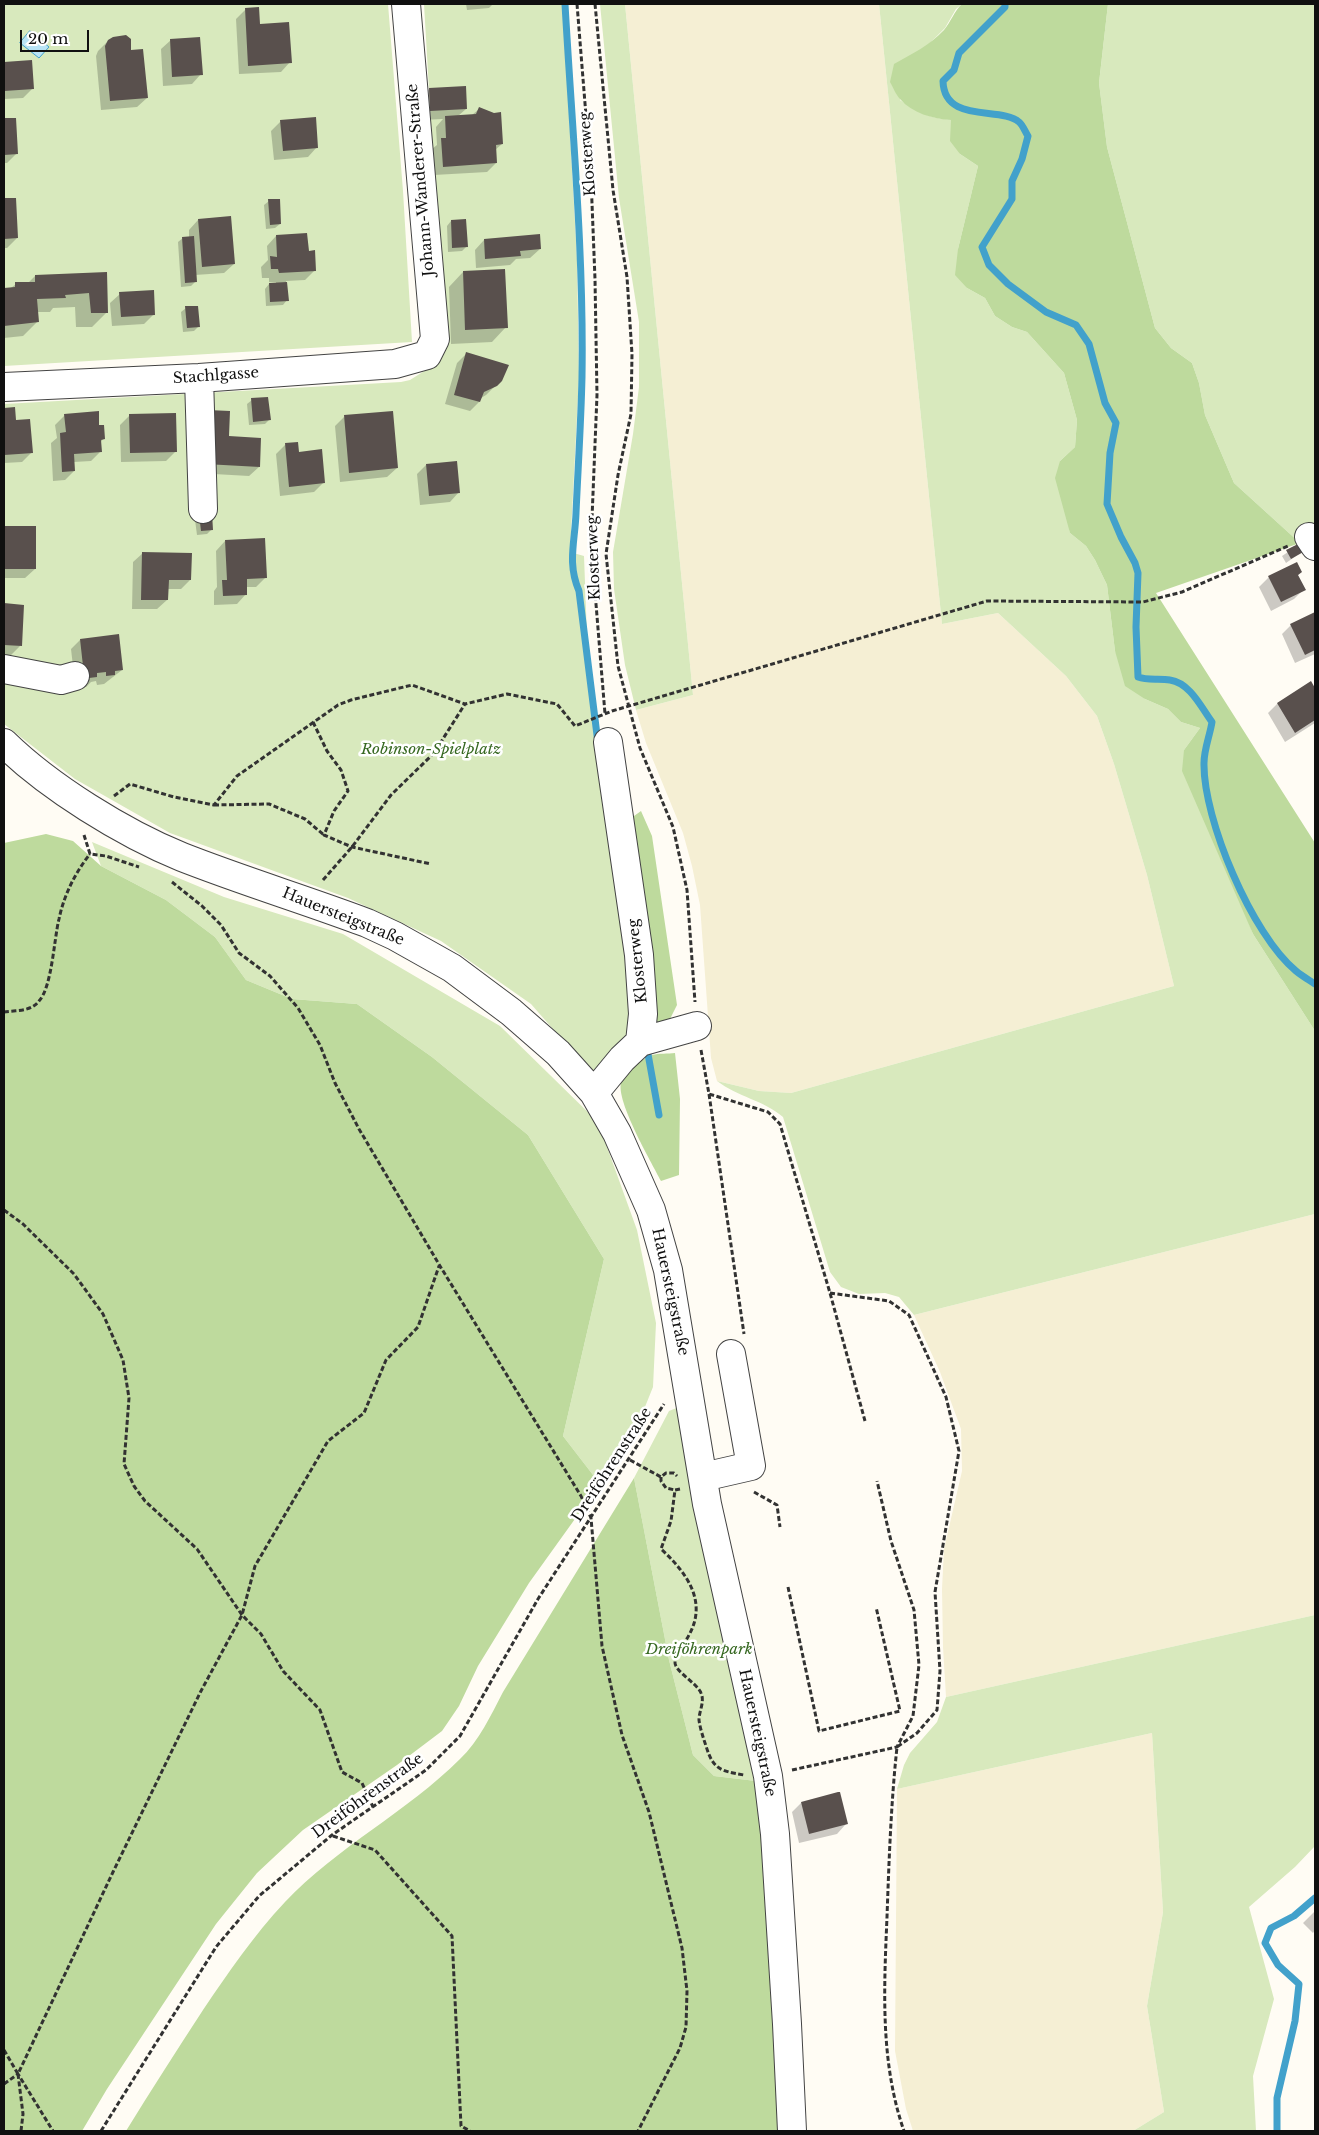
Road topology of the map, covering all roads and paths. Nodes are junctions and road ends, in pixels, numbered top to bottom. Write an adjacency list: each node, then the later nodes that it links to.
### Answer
1 (406, 4): 4 (street, Johann-Wanderer-Straße)
2 (577, 4): 13 (path, Klosterweg)
3 (595, 4): 12 (path)
4 (427, 355): 5 (street, Stachlgasse)
5 (199, 378): 6 (street, Stachlgasse); 7 (street)
6 (4, 388)
7 (203, 508)
8 (1312, 542): 12 (path)
9 (4, 669): 10 (street)
10 (75, 676)
11 (465, 704): 13 (path); 14 (path); 20 (path)
12 (630, 706): 13 (path); 27 (path)
13 (605, 715): 15 (path, Klosterweg)
14 (313, 722): 17 (path); 19 (path)
15 (608, 742): 28 (street, Klosterweg)
16 (4, 743): 18 (street, Hauersteigstraße)
17 (214, 805): 18 (path); 19 (path)
18 (95, 810): 21 (path); 25 (street, Hauersteigstraße)
19 (324, 835): 20 (path)
20 (352, 847): 22 (path); 25 (path)
21 (90, 854): 23 (path); 26 (path)
22 (431, 864)
23 (148, 870)
24 (165, 876): 32 (path)
25 (305, 900): 29 (street, Hauersteigstraße)
26 (4, 1012)
27 (697, 1026): 28 (street); 30 (path)
28 (640, 1042): 29 (street)
29 (594, 1093): 38 (street, Hauersteigstraße)
30 (709, 1094): 33 (path); 34 (path)
31 (4, 1210): 47 (path)
32 (440, 1266): 43 (path); 47 (path)
33 (830, 1293): 36 (path); 48 (path)
34 (731, 1354): 38 (street)
35 (665, 1403): 37 (path, Dreiföhrenstraße)
36 (865, 1421)
37 (630, 1460): 39 (path); 43 (path, Dreiföhrenstraße)
38 (703, 1476): 49 (street, Hauersteigstraße)
39 (661, 1477): 41 (path); 41 (path)
40 (877, 1481): 48 (path)
41 (675, 1490): 49 (path)
42 (753, 1491): 44 (path)
43 (591, 1518): 50 (path, Dreiföhrenstraße); 59 (path)
44 (780, 1527)
45 (788, 1587): 46 (path)
46 (876, 1607)
47 (242, 1614): 50 (path); 53 (path)
48 (896, 1747): 49 (path); 61 (path)
49 (768, 1776): 60 (street, Hauersteigstraße)
50 (373, 1807): 51 (path, Dreiföhrenstraße)
51 (332, 1835): 57 (path, Dreiföhrenstraße); 58 (path)
52 (4, 2050): 53 (path)
53 (18, 2074): 54 (path); 55 (path); 56 (path)
54 (4, 2084)
55 (21, 2131)
56 (53, 2131)
57 (101, 2131)
58 (470, 2131)
59 (638, 2131)
60 (792, 2131)
61 (904, 2131)

